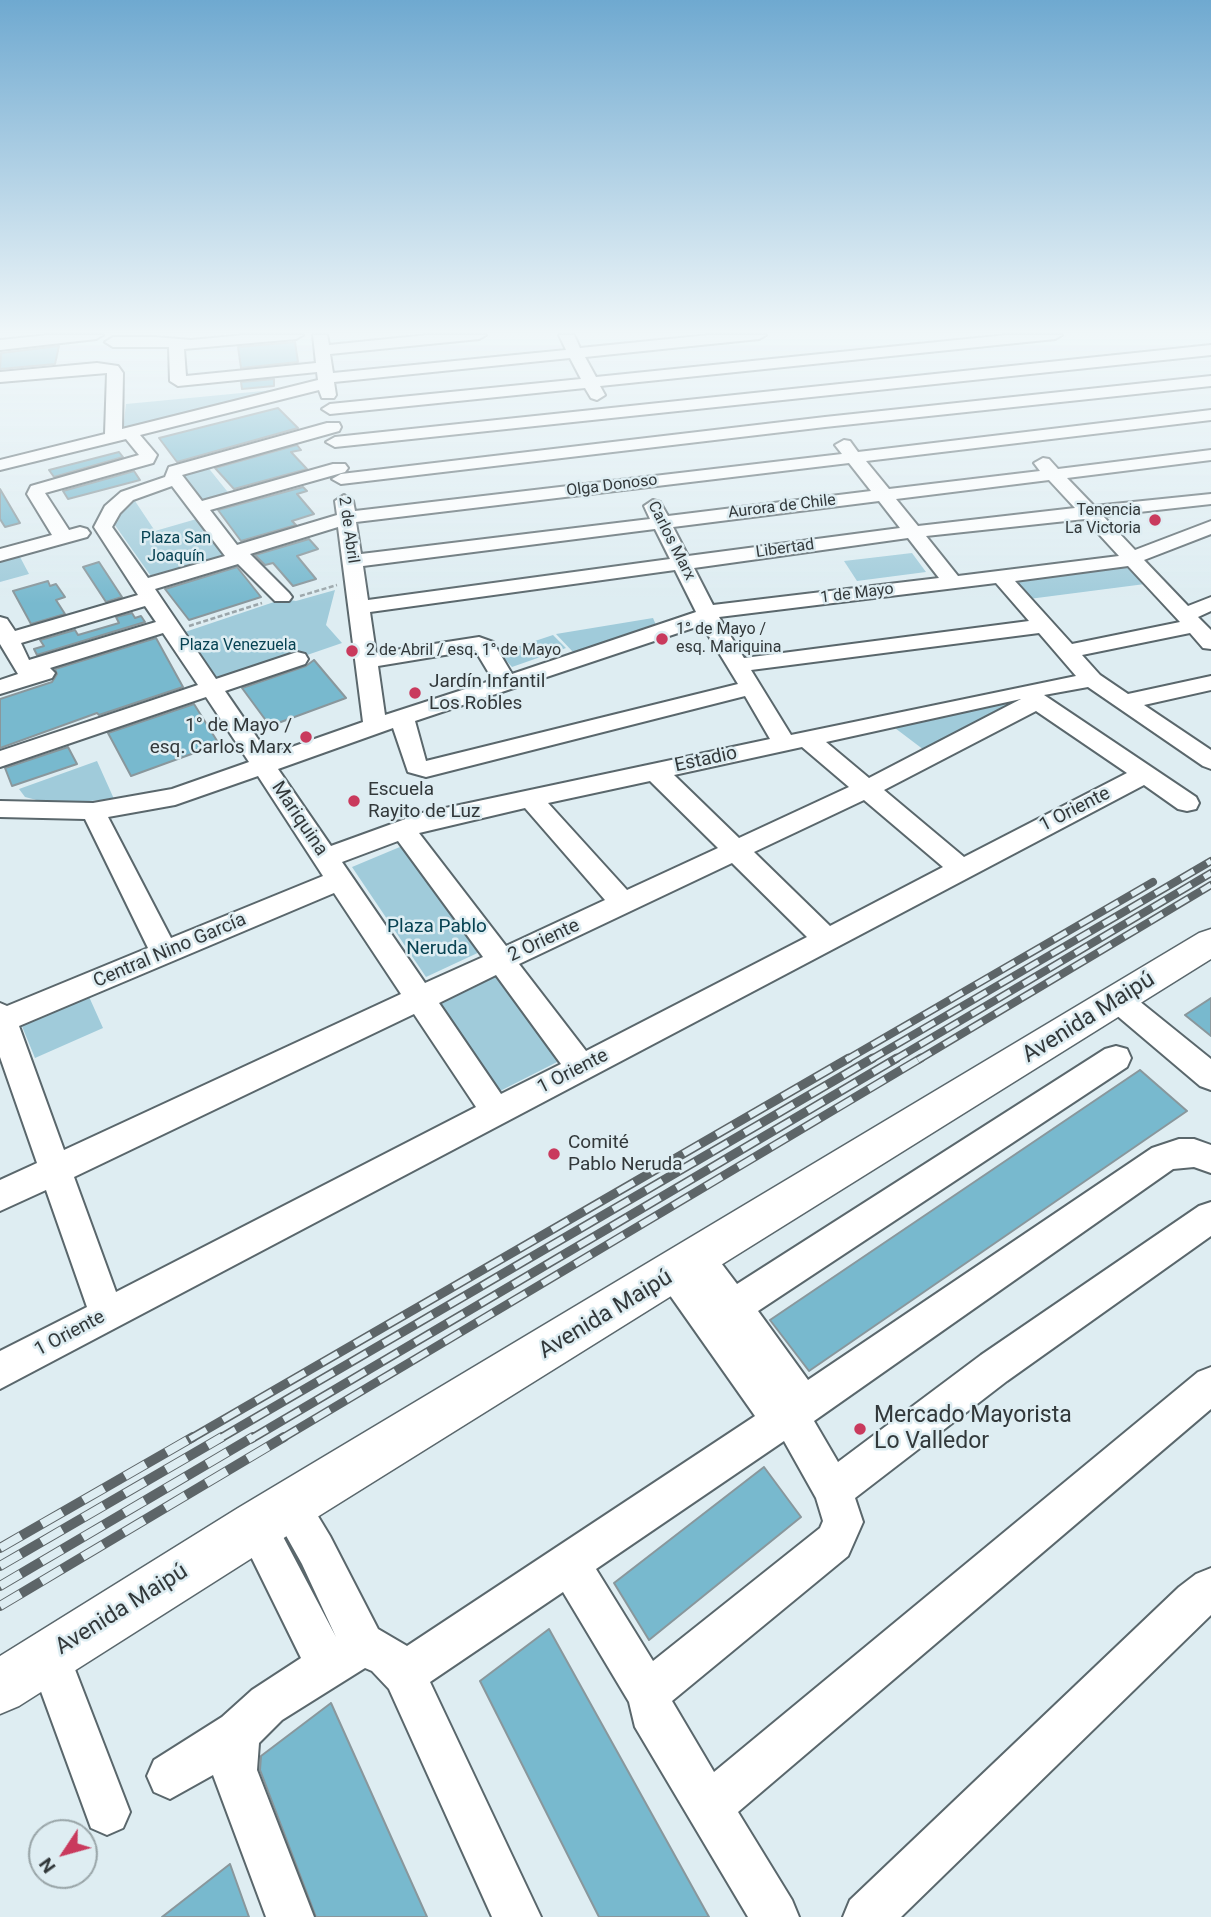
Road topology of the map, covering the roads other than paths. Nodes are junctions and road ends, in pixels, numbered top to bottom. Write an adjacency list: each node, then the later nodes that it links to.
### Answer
1 (120, 424): 11 (street)
2 (151, 424): 11 (street)
3 (342, 424): 10 (street)
4 (363, 424): 10 (street)
5 (612, 424): 16 (street, Carlos Marx)
6 (814, 424): 16 (street)
7 (827, 424): 14 (street)
8 (1010, 424): 12 (street)
9 (1136, 424): 12 (street, Olga Donoso)
10 (333, 426): 17 (street, 2 de Abril); 19 (street)
11 (121, 435): 15 (street); 29 (street)
12 (1022, 438): 14 (street, Olga Donoso); 18 (street)
13 (1211, 455): 18 (street, Aurora de Chile)
14 (852, 456): 16 (street, Olga Donoso); 20 (street)
15 (0, 465)
16 (632, 465): 17 (street); 24 (street, Olga Donoso); 25 (street, Carlos Marx)
17 (340, 474): 22 (street); 24 (street, 2 de Abril)
18 (1053, 474): 20 (street, Aurora de Chile); 23 (street)
19 (175, 475): 22 (street); 26 (street)
20 (883, 495): 25 (street, Aurora de Chile); 28 (street)
21 (1211, 499): 23 (street, Libertad)
22 (198, 508): 31 (street)
23 (1088, 512): 28 (street, Libertad); 32 (street)
24 (346, 518): 31 (street, Olga Donoso); 33 (street, 2 de Abril)
25 (661, 521): 33 (street, Aurora de Chile); 34 (street, Carlos Marx)
26 (103, 527): 29 (street); 37 (street, Mariquina)
27 (1211, 527): 32 (street, 1 de Mayo)
28 (912, 532): 34 (street, Libertad); 36 (street)
29 (64, 538): 30 (street)
30 (0, 555)
31 (237, 555): 37 (street, Olga Donoso); 38 (street)
32 (1132, 559): 35 (street, 1 de Mayo); 42 (street)
33 (353, 561): 40 (street, 2 de Abril)
34 (681, 562): 40 (street, Libertad); 41 (street, Carlos Marx)
35 (1001, 577): 36 (street, 1 de Mayo); 43 (street)
36 (953, 583): 41 (street, 1 de Mayo)
37 (146, 592): 44 (street, Mariquina); 45 (street, Olga Donoso)
38 (282, 597)
39 (1211, 603): 42 (street)
40 (359, 607): 49 (street, 2 de Abril)
41 (707, 614): 51 (street, Carlos Marx); 53 (street, 1 de Mayo)
42 (1190, 620): 46 (street); 47 (street)
43 (1042, 626): 47 (street); 51 (street)
44 (171, 628): 50 (street); 55 (street); 56 (street, Mariquina)
45 (4, 631): 50 (street)
46 (1211, 643)
47 (1065, 652): 52 (street)
48 (297, 659): 56 (street)
49 (367, 660): 53 (street); 61 (street, 2 de Abril)
50 (14, 665)
51 (737, 665): 57 (street, Carlos Marx)
52 (1091, 680): 58 (street, Estadio); 59 (street)
53 (506, 682): 60 (street, 1 de Mayo)
54 (1211, 683): 59 (street)
55 (0, 687)
56 (211, 688): 63 (street); 65 (street, Mariquina)
57 (751, 688): 60 (street); 62 (street, Carlos Marx)
58 (1030, 694): 62 (street, Estadio); 67 (street); 68 (street, 2 Oriente)
59 (1124, 702): 64 (street)
60 (402, 717): 61 (street, 1 de Mayo)
61 (375, 726): 65 (street, 1 de Mayo)
62 (795, 740): 66 (street, Estadio); 68 (street, Carlos Marx)
63 (0, 759)
64 (1211, 762)
65 (263, 767): 72 (street, 1 de Mayo); 75 (street, Mariquina)
66 (655, 771): 69 (street, Estadio); 74 (street)
67 (1145, 774): 70 (street); 76 (street, 1 Oriente)
68 (866, 789): 74 (street, 2 Oriente); 76 (street, Carlos Marx)
69 (530, 799): 73 (street, Estadio); 77 (street)
70 (1187, 803)
71 (0, 809): 72 (street, 1 de Mayo)
72 (93, 811): 80 (street)
73 (402, 828): 75 (street, Estadio); 81 (street)
74 (736, 850): 77 (street, 2 Oriente); 78 (street)
75 (332, 869): 80 (street, Central Nino García); 82 (street, Mariquina)
76 (962, 869): 78 (street, 1 Oriente)
77 (623, 904): 81 (street, 2 Oriente)
78 (827, 940): 86 (street, 1 Oriente)
79 (1211, 942): 83 (main road, Avenida Maipú)
80 (165, 953): 84 (street, Central Nino García)
81 (501, 961): 82 (street, 2 Oriente); 86 (street)
82 (420, 999): 88 (street, Mariquina); 90 (street, 2 Oriente)
83 (1118, 1000): 87 (street); 93 (main road, Avenida Maipú)
84 (1, 1019): 90 (street)
85 (1116, 1058): 94 (street)
86 (581, 1068): 88 (street, 1 Oriente)
87 (1211, 1077)
88 (496, 1112): 95 (street, 1 Oriente)
89 (1211, 1159): 98 (street)
90 (56, 1170): 91 (street, 2 Oriente); 95 (street)
91 (0, 1196)
92 (1211, 1217): 99 (street)
93 (686, 1265): 94 (street); 98 (street); 100 (main road, Avenida Maipú)
94 (733, 1307): 98 (street)
95 (107, 1314): 96 (street, 1 Oriente)
96 (0, 1371)
97 (1211, 1385): 110 (street)
98 (790, 1415): 99 (street); 101 (street)
99 (833, 1490): 107 (street)
100 (273, 1517): 103 (street); 104 (main road, Avenida Maipú)
101 (569, 1564): 105 (street); 107 (street)
102 (1211, 1589): 115 (street)
103 (346, 1655): 105 (street); 108 (street)
104 (49, 1656): 106 (main road, Avenida Maipú); 111 (street)
105 (404, 1674): 113 (street)
106 (0, 1687)
107 (650, 1697): 110 (street)
108 (238, 1733): 109 (street); 112 (street)
109 (170, 1776)
110 (709, 1806): 114 (street)
111 (107, 1812)
112 (290, 1917)
113 (517, 1917)
114 (775, 1917)
115 (867, 1917)

